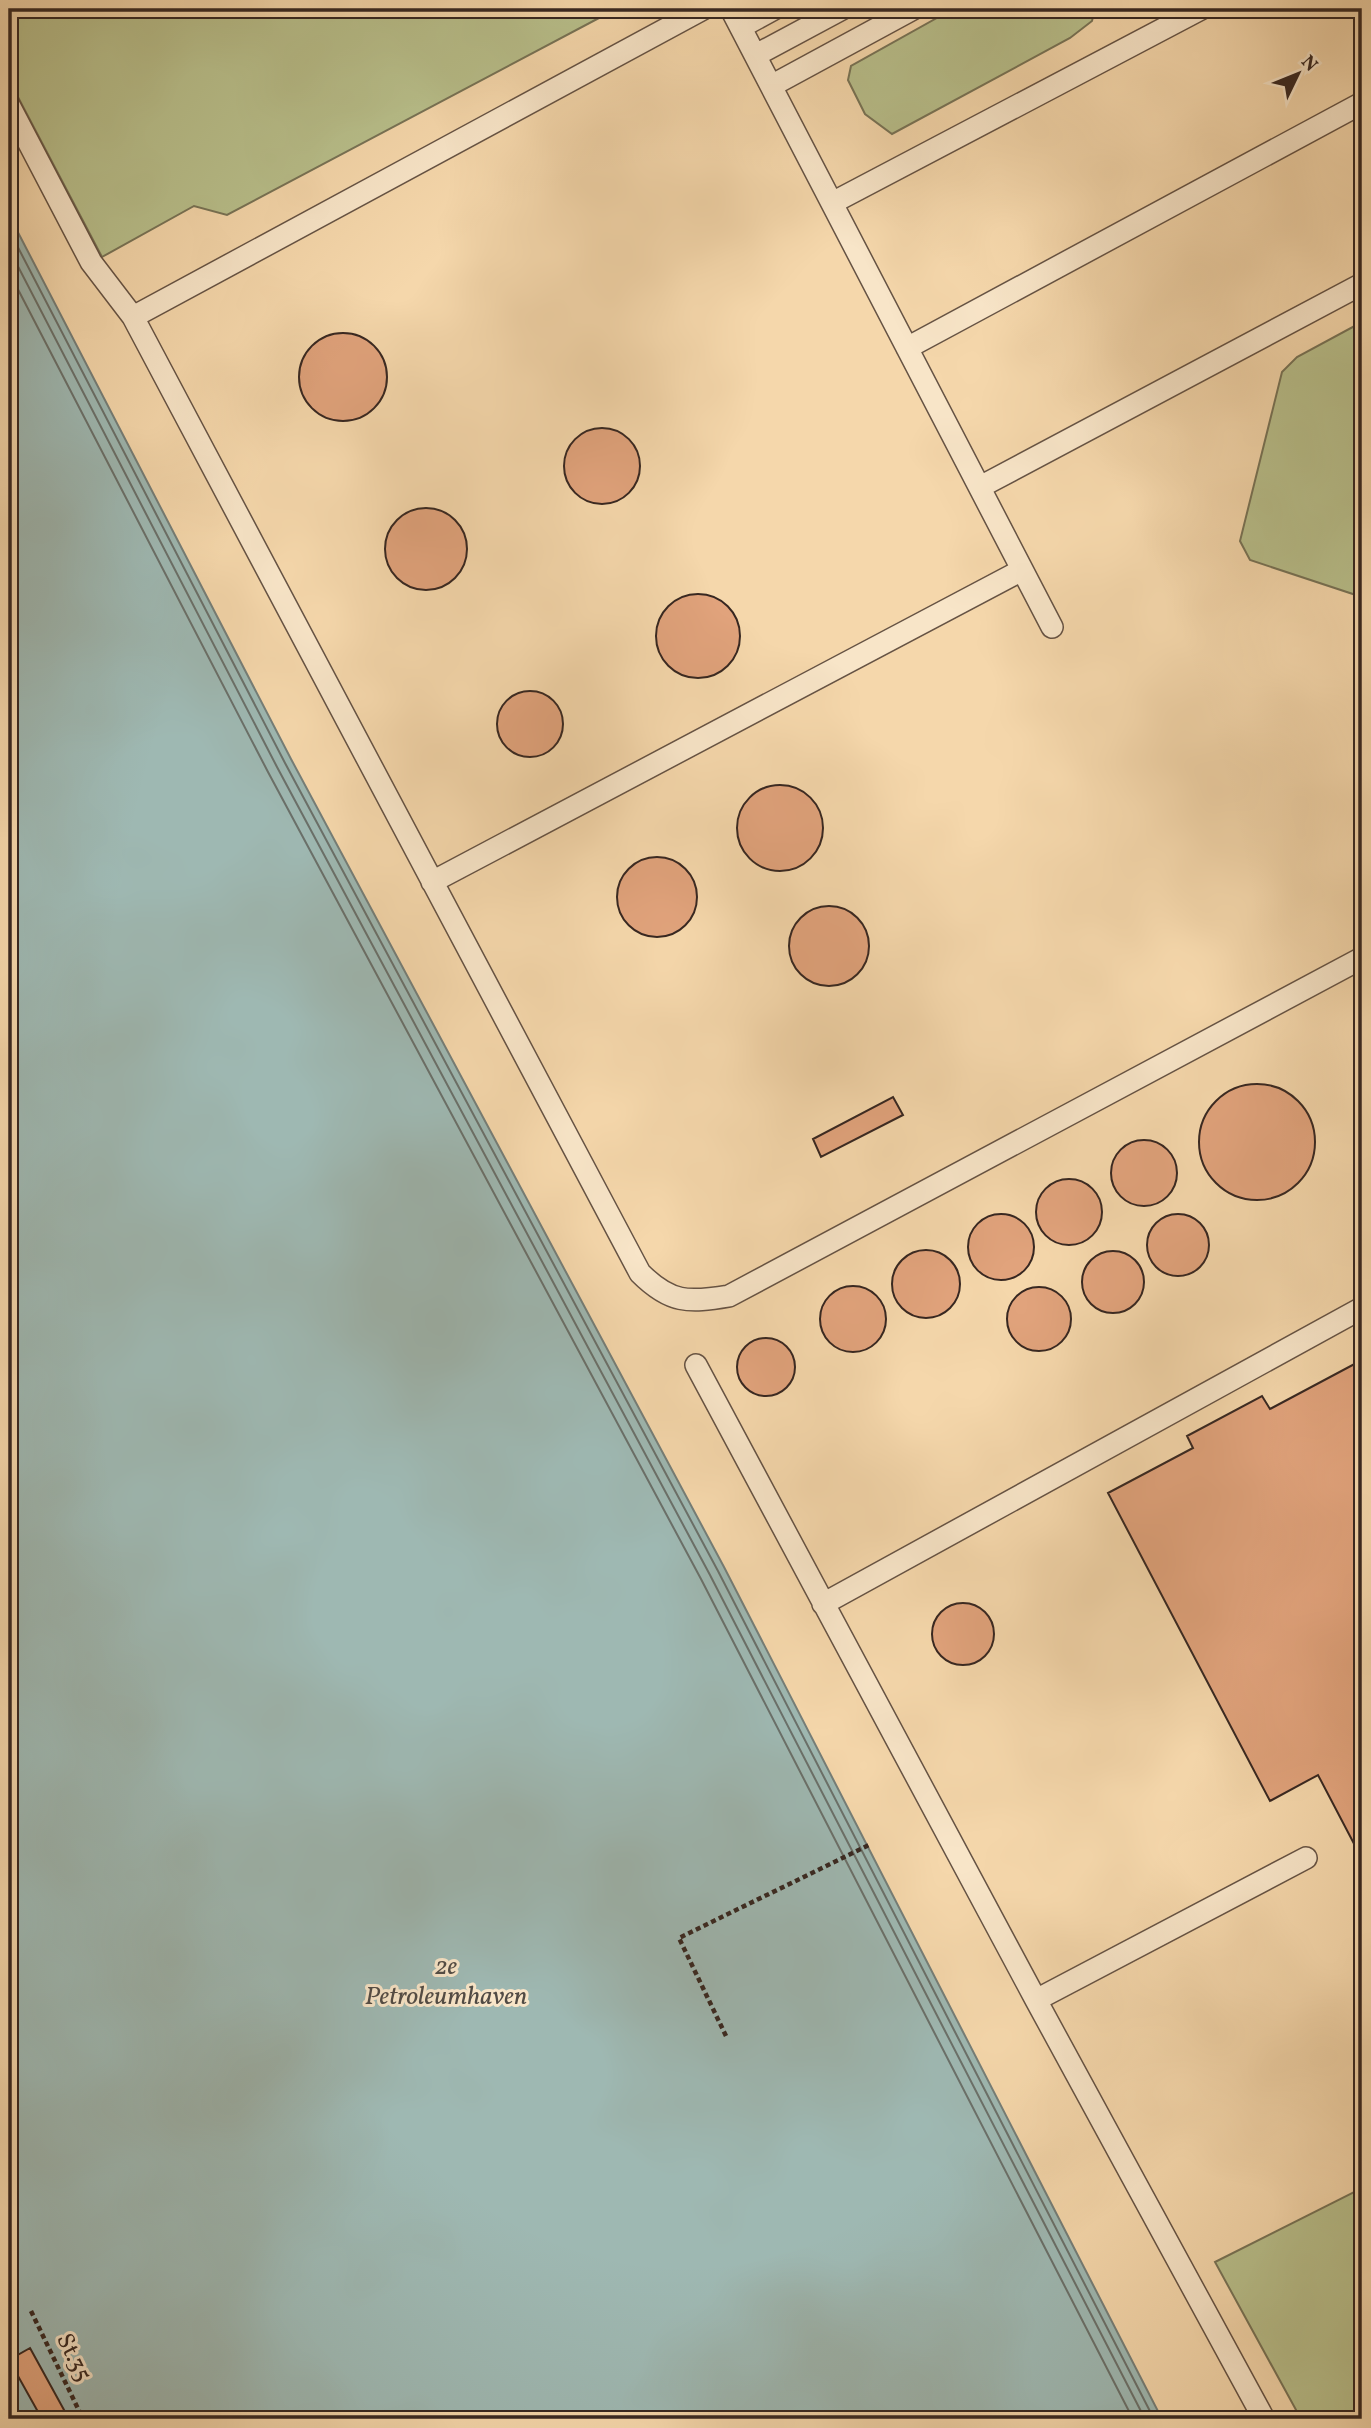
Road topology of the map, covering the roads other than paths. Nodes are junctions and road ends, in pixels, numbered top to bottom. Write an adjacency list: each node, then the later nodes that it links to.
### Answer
1 (703, 9): 13 (lane)
2 (774, 9): 6 (lane)
3 (842, 9): 7 (lane)
4 (913, 9): 8 (lane)
5 (1201, 9): 11 (lane)
6 (736, 18): 7 (lane)
7 (756, 55): 8 (lane)
8 (771, 86): 11 (lane)
9 (1362, 103): 14 (lane)
10 (9, 105): 13 (lane)
11 (832, 203): 14 (lane)
12 (1362, 284): 15 (lane)
13 (133, 317): 18 (lane)
14 (907, 348): 15 (lane)
15 (980, 487): 16 (lane)
16 (1022, 570): 17 (lane); 18 (lane)
17 (1052, 626)
18 (432, 882): 19 (lane)
19 (1362, 957)
20 (1362, 1308): 22 (lane)
21 (696, 1365): 22 (lane)
22 (823, 1604): 24 (lane)
23 (1306, 1858): 24 (lane)
24 (1036, 2000): 25 (lane)
25 (1264, 2419)

